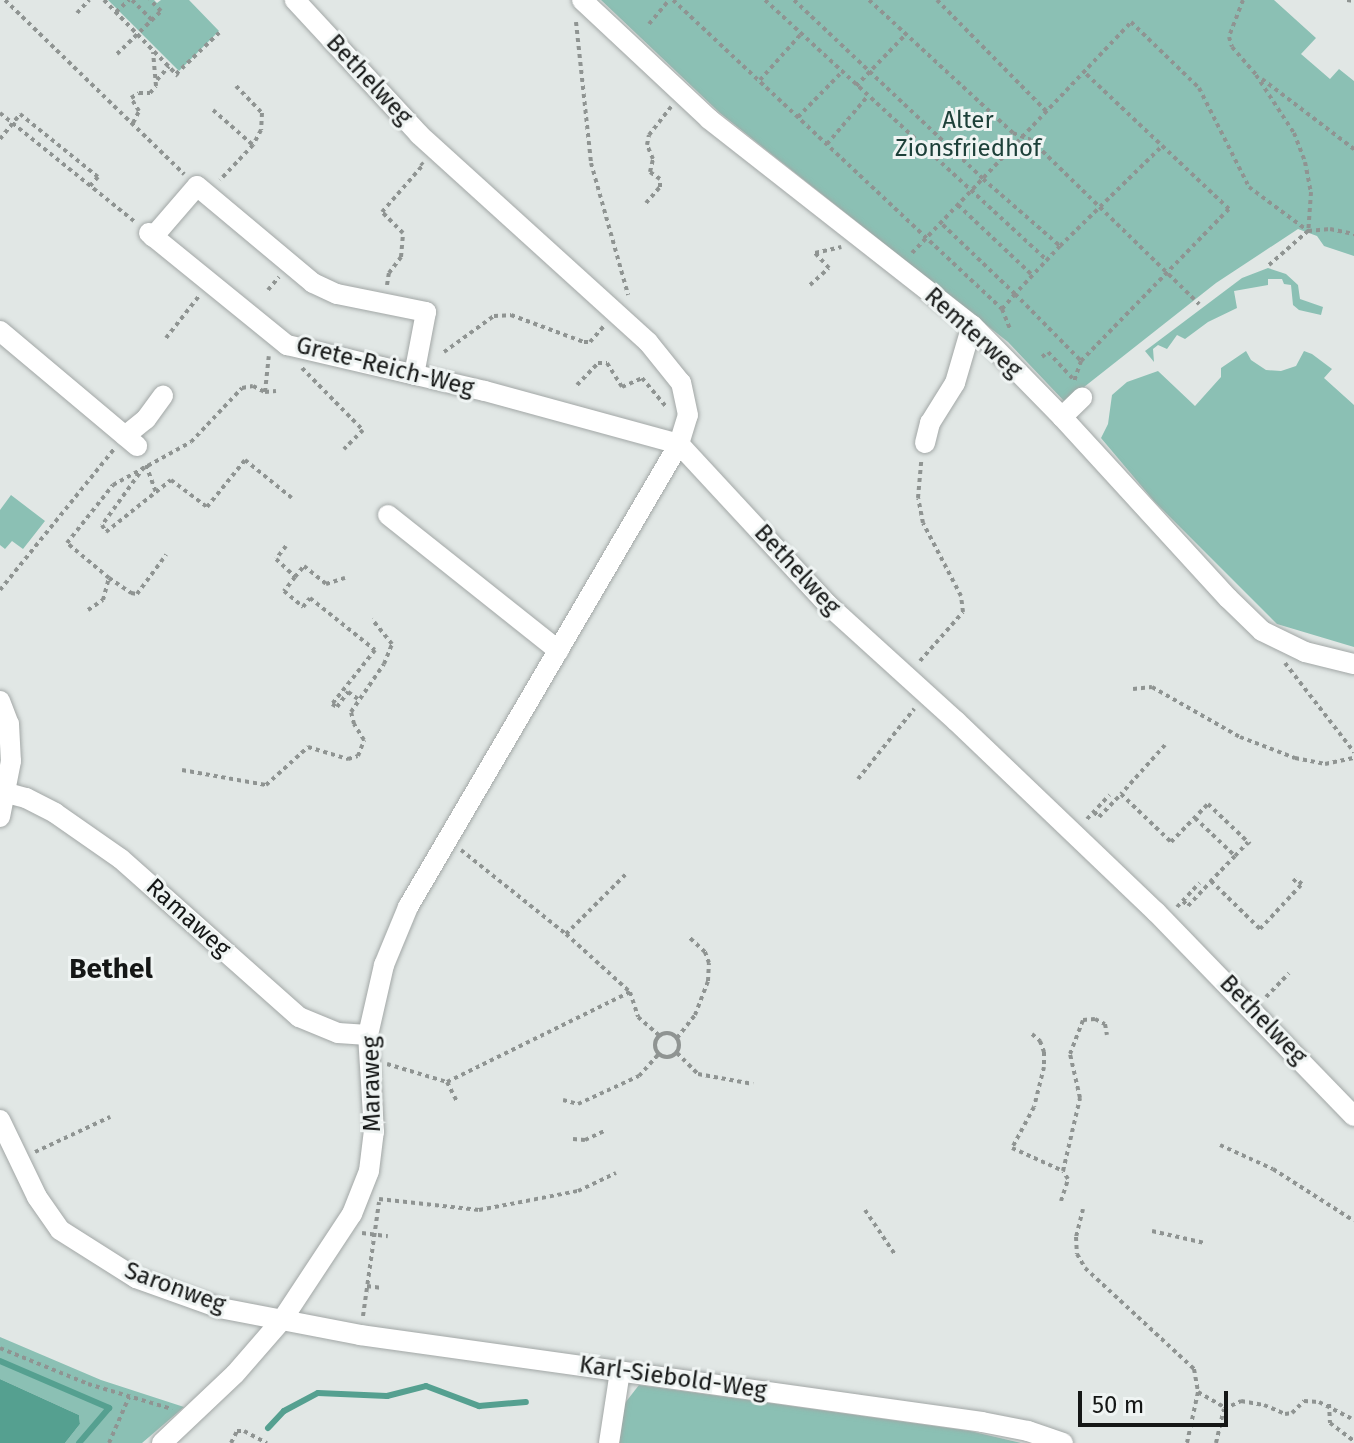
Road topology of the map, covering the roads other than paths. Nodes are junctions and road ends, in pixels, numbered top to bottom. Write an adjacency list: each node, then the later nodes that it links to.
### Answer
1 (295, 0): 3 (street, Bethelweg)
2 (579, 7): 4 (street, Remterweg)
3 (313, 8): 11 (street, Bethelweg)
4 (972, 325): 9 (street, Remterweg); 10 (street)
5 (0, 331): 8 (street)
6 (414, 375): 6 (street, Grete-Reich-Weg); 11 (street, Grete-Reich-Weg)
7 (1078, 389): 9 (street)
8 (163, 396)
9 (1062, 417): 14 (street, Remterweg)
10 (925, 443)
11 (679, 444): 13 (street, Maraweg); 19 (street, Bethelweg)
12 (388, 515): 13 (street)
13 (559, 651): 18 (street, Maraweg)
14 (1354, 664)
15 (0, 701): 16 (street)
16 (7, 793): 17 (street); 18 (street, Ramaweg)
17 (0, 817)
18 (368, 1035): 21 (street, Maraweg)
19 (1354, 1116)
20 (0, 1120): 21 (street, Saronweg)
21 (282, 1320): 22 (street, Karl-Siebold-Weg); 23 (street, Maraweg)
22 (620, 1371): 24 (street); 25 (street, Karl-Siebold-Weg)
23 (162, 1443)
24 (609, 1443)
25 (1063, 1443)

